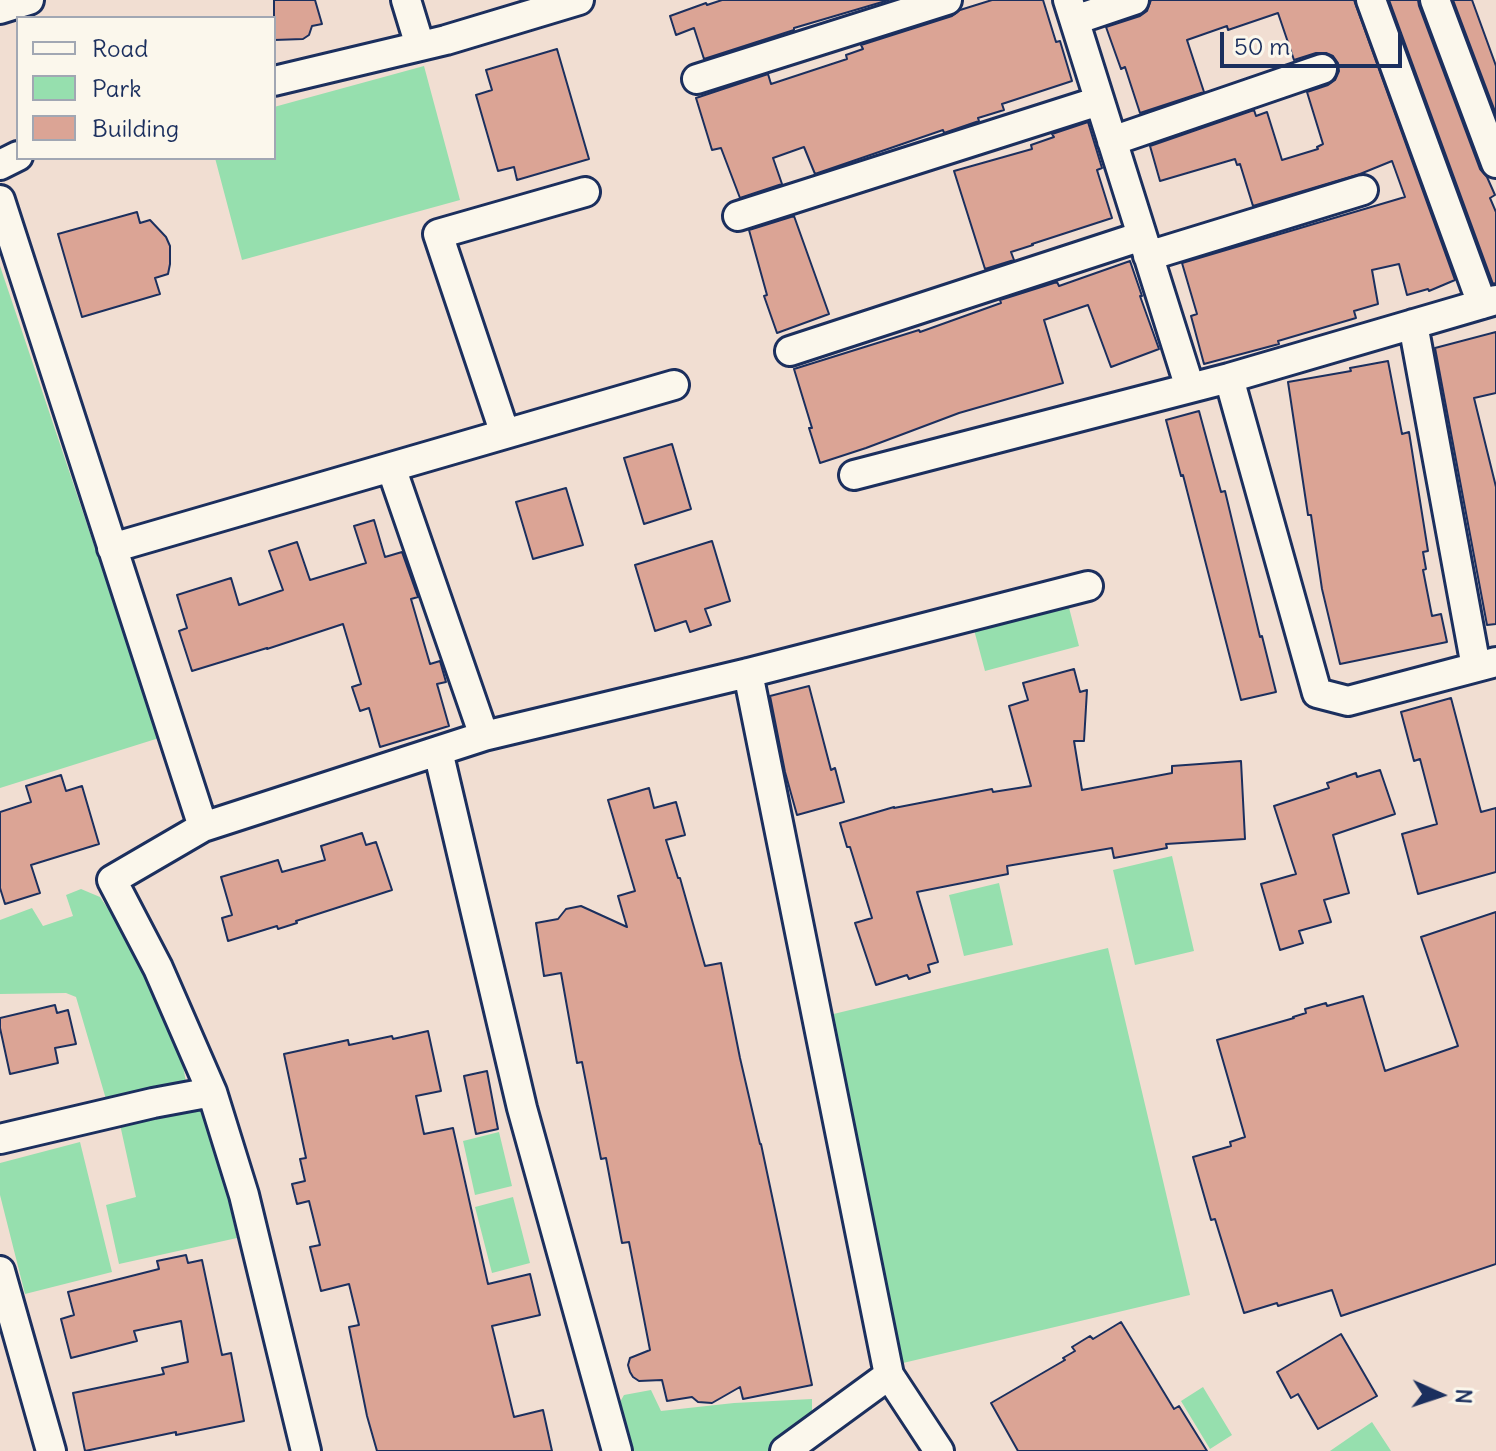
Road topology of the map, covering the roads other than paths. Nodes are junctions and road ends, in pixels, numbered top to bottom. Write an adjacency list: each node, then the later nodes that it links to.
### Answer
1 (29, 0): 8 (street)
2 (406, 0): 10 (street)
3 (579, 0): 10 (street)
4 (947, 0): 12 (street)
5 (1134, 0): 9 (street)
6 (1371, 0): 22 (street)
7 (1435, 0): 16 (street)
8 (0, 9)
9 (1072, 10): 14 (street)
10 (420, 46): 13 (street)
11 (1322, 69): 15 (street)
12 (697, 79)
13 (276, 81)
14 (1099, 101): 15 (street); 20 (street)
15 (1112, 141): 21 (street)
16 (1496, 163)
17 (1363, 190): 21 (street)
18 (585, 192): 28 (street)
19 (0, 200): 31 (street)
20 (738, 216)
21 (1145, 246): 24 (street); 27 (street)
22 (1489, 302): 23 (street)
23 (1413, 324): 25 (street); 33 (street)
24 (790, 351)
25 (1229, 378): 27 (street); 33 (street)
26 (674, 385): 28 (street)
27 (1190, 388): 30 (street)
28 (505, 434): 29 (street)
29 (391, 467): 31 (street); 35 (street)
30 (854, 475)
31 (112, 548): 37 (street)
32 (1088, 586): 34 (street)
33 (1486, 664)
34 (748, 673): 35 (street); 41 (street)
35 (484, 736): 36 (street)
36 (438, 751): 37 (street); 44 (street)
37 (203, 827): 38 (street)
38 (212, 1092): 39 (street); 43 (street)
39 (0, 1139)
40 (0, 1271): 42 (street)
41 (889, 1375): 45 (street); 46 (street)
42 (51, 1451)
43 (306, 1451)
44 (617, 1451)
45 (785, 1451)
46 (939, 1451)

